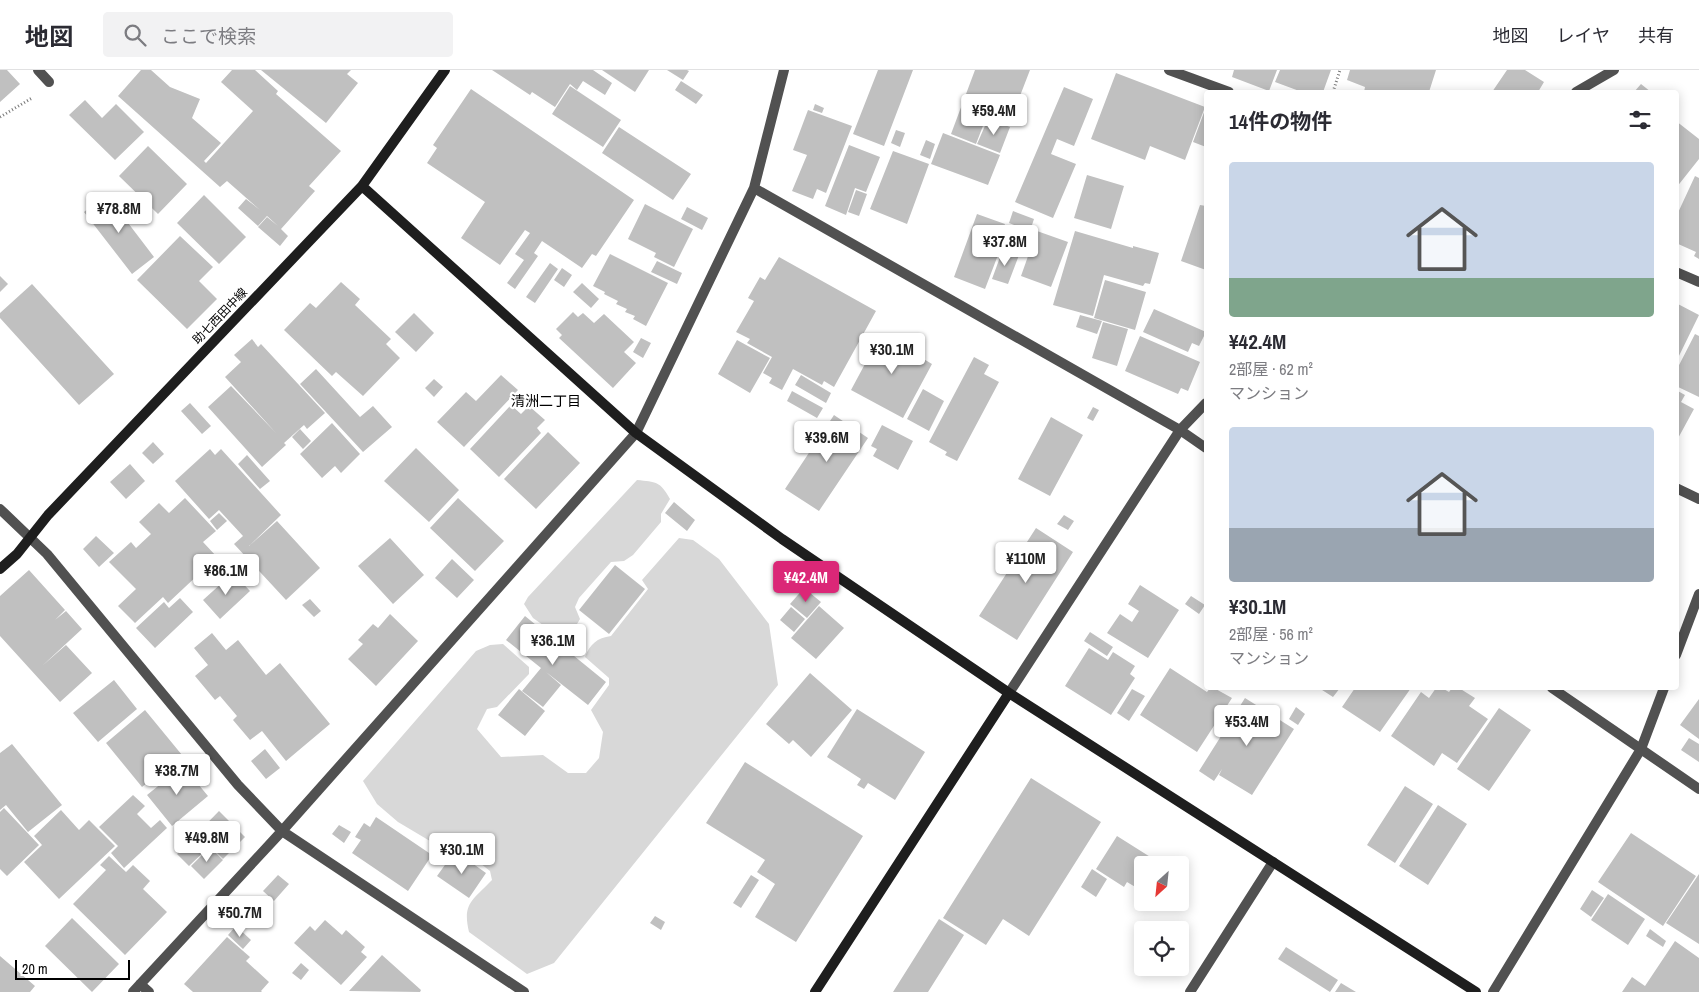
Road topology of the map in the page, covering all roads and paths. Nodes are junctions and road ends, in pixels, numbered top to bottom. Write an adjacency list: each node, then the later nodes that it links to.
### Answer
1 (38, 70): 7 (street)
2 (445, 70): 11 (street, 助七西田中線)
3 (784, 70): 12 (street)
4 (1169, 70): 8 (street)
5 (1340, 70): 9 (path)
6 (1614, 70): 10 (street)
7 (49, 82)
8 (1224, 90)
9 (1334, 90)
10 (1579, 90)
11 (362, 186): 17 (street); 22 (street, 助七西田中線)
12 (754, 188): 16 (street); 17 (street)
13 (1679, 273): 14 (street)
14 (1699, 282)
15 (1204, 405): 16 (street)
16 (1180, 430): 18 (street); 28 (street)
17 (636, 434): 28 (street); 31 (street)
18 (1204, 447)
19 (1679, 489): 20 (street)
20 (1699, 499)
21 (0, 509): 22 (street)
22 (30, 537): 23 (street, 助七西田中線); 31 (street)
23 (0, 569)
24 (1699, 594): 25 (street)
25 (1679, 647)
26 (1555, 690): 29 (street)
27 (1663, 690): 29 (street)
28 (1010, 693): 32 (street); 36 (street)
29 (1641, 749): 30 (street); 39 (street)
30 (1699, 790)
31 (282, 831): 33 (street); 35 (street)
32 (1273, 862): 37 (street); 38 (street)
33 (137, 988): 34 (street)
34 (150, 992)
35 (524, 992)
36 (815, 992)
37 (1190, 992)
38 (1476, 992)
39 (1493, 992)

